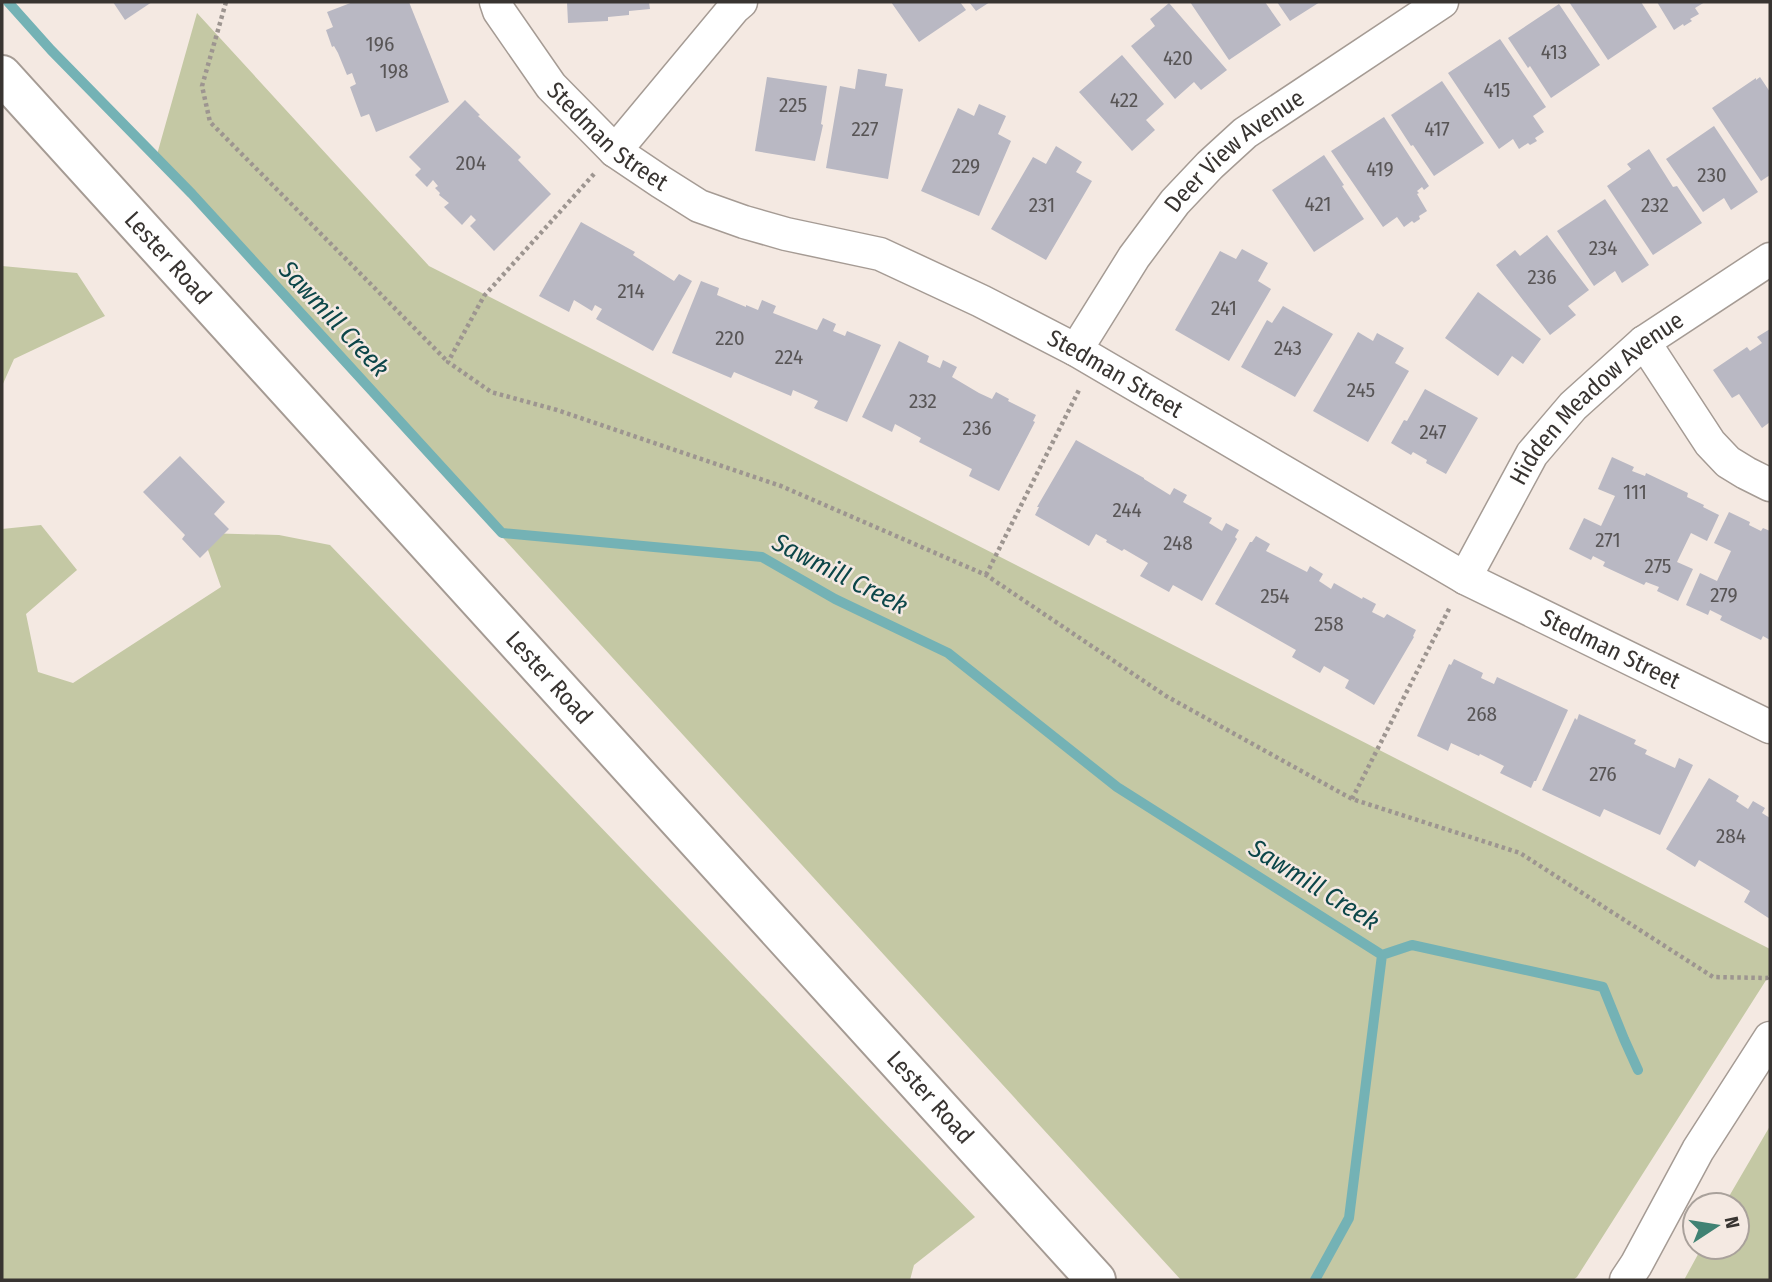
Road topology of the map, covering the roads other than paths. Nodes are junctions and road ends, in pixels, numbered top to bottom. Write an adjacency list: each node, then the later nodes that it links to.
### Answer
1 (496, 2): 5 (street, Stedman Street)
2 (741, 2): 5 (street)
3 (1442, 2): 8 (street, Deer View Avenue)
4 (2, 75): 13 (main road, Lester Road)
5 (615, 151): 8 (street, Stedman Street)
6 (1770, 259): 7 (street, Hidden Meadow Avenue)
7 (1644, 342): 9 (street); 10 (street, Hidden Meadow Avenue)
8 (1085, 356): 10 (street, Stedman Street)
9 (1770, 485)
10 (1465, 578): 11 (street, Stedman Street)
11 (1770, 727)
12 (1770, 1038): 14 (street)
13 (1096, 1280)
14 (1626, 1280)

